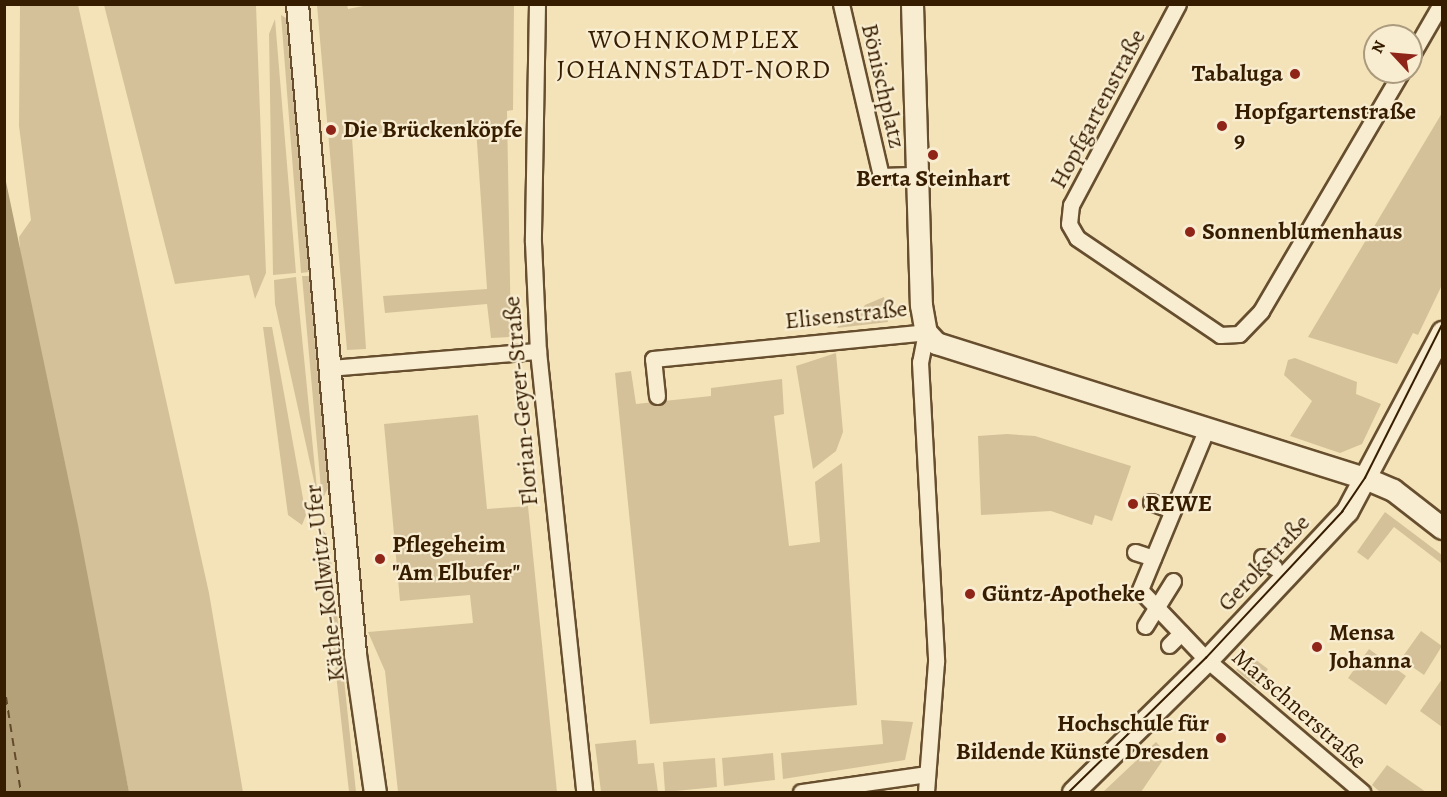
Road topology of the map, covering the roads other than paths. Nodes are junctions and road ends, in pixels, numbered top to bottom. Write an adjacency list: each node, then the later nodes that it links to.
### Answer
1 (297, 4): 13 (street, Käthe-Kollwitz-Ufer)
2 (537, 4): 12 (street, Florian-Geyer-Straße)
3 (841, 4): 9 (street, Bönischplatz)
4 (912, 4): 9 (street)
5 (1178, 4): 8 (street, Hopfgartenstraße)
6 (1441, 4): 7 (street)
7 (1423, 35)
8 (1394, 84)
9 (919, 175): 10 (street)
10 (926, 332): 14 (street, Elisenstraße); 15 (street, Elisenstraße); 28 (street)
11 (1443, 332): 16 (street, Gerokstraße)
12 (538, 351): 13 (street); 30 (street, Florian-Geyer-Straße)
13 (329, 368): 29 (street, Käthe-Kollwitz-Ufer)
14 (657, 396)
15 (1207, 428): 16 (street, Elisenstraße); 18 (street)
16 (1369, 479): 19 (street, Elisenstraße); 27 (street, Gerokstraße)
17 (1151, 502): 18 (street)
18 (1172, 510): 21 (street)
19 (1443, 528)
20 (1135, 552): 21 (street)
21 (1153, 558): 23 (street)
22 (1173, 581): 23 (street)
23 (1160, 610): 24 (street); 25 (street)
24 (1145, 626)
25 (1181, 633): 26 (street); 27 (street)
26 (1169, 645)
27 (1208, 660): 33 (street, Gerokstraße); 34 (street, Marschnerstraße)
28 (927, 774): 31 (street); 32 (street)
29 (375, 792)
30 (584, 792)
31 (801, 792)
32 (926, 792)
33 (1072, 792)
34 (1362, 792)

